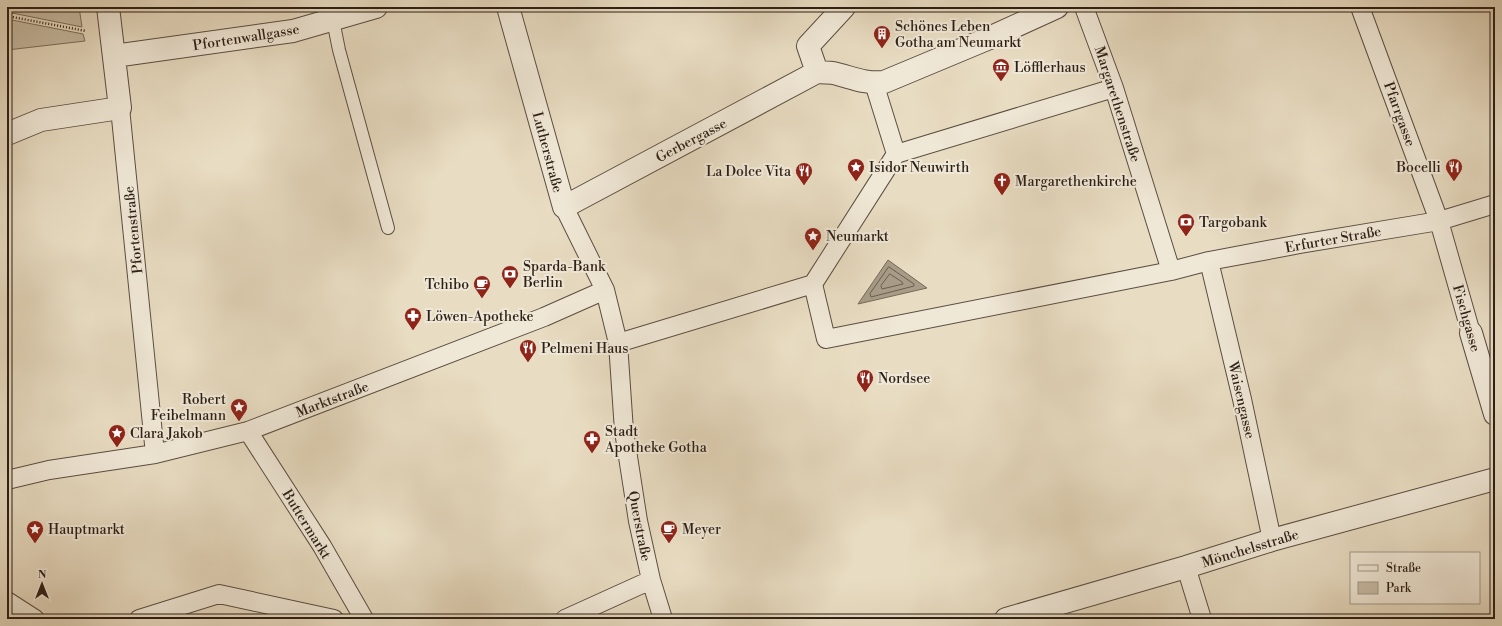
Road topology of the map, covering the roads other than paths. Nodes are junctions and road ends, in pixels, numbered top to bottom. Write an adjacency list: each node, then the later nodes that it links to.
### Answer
1 (108, 7): 9 (street, Pfortenstraße)
2 (376, 7): 8 (street, Pfortenwallgasse)
3 (508, 7): 17 (street, Lutherstraße)
4 (844, 7): 10 (street)
5 (1057, 7): 11 (street)
6 (1084, 7): 12 (street, Margarethenstraße)
7 (1360, 7): 18 (street, Pfarrgasse)
8 (333, 20): 9 (street, Pfortenwallgasse); 19 (lane)
9 (113, 46): 13 (street, Pfortenstraße)
10 (817, 72): 11 (street); 17 (street, Gerbergasse)
11 (874, 83): 15 (street)
12 (1114, 88): 15 (street); 21 (street, Margarethenstraße)
13 (120, 108): 14 (street); 28 (street, Pfortenstraße)
14 (7, 134)
15 (896, 154): 22 (street)
16 (1495, 204): 18 (street, Erfurter Straße)
17 (564, 207): 23 (street, Lutherstraße)
18 (1439, 221): 20 (street, Erfurter Straße); 24 (street, Fischgasse)
19 (388, 228)
20 (1208, 262): 21 (street, Erfurter Straße); 31 (street, Waisengasse)
21 (1171, 271): 22 (street)
22 (813, 284): 25 (street)
23 (605, 290): 25 (street); 27 (street, Marktstraße)
24 (1471, 333): 26 (street, Fischgasse)
25 (618, 343): 33 (street, Querstraße)
26 (1495, 414)
27 (248, 431): 28 (street, Marktstraße); 38 (street, Buttermarkt)
28 (155, 454): 30 (street, Marktstraße)
29 (1495, 479): 31 (street, Mönchelsstraße)
30 (7, 480)
31 (1272, 540): 32 (street, Mönchelsstraße)
32 (1186, 567): 41 (street, Mönchelsstraße); 42 (street)
33 (651, 580): 39 (street); 40 (street, Querstraße)
34 (7, 601): 35 (street)
35 (35, 619)
36 (139, 619): 37 (street)
37 (334, 619)
38 (364, 619)
39 (565, 619)
40 (663, 619)
41 (1006, 619)
42 (1202, 619)

